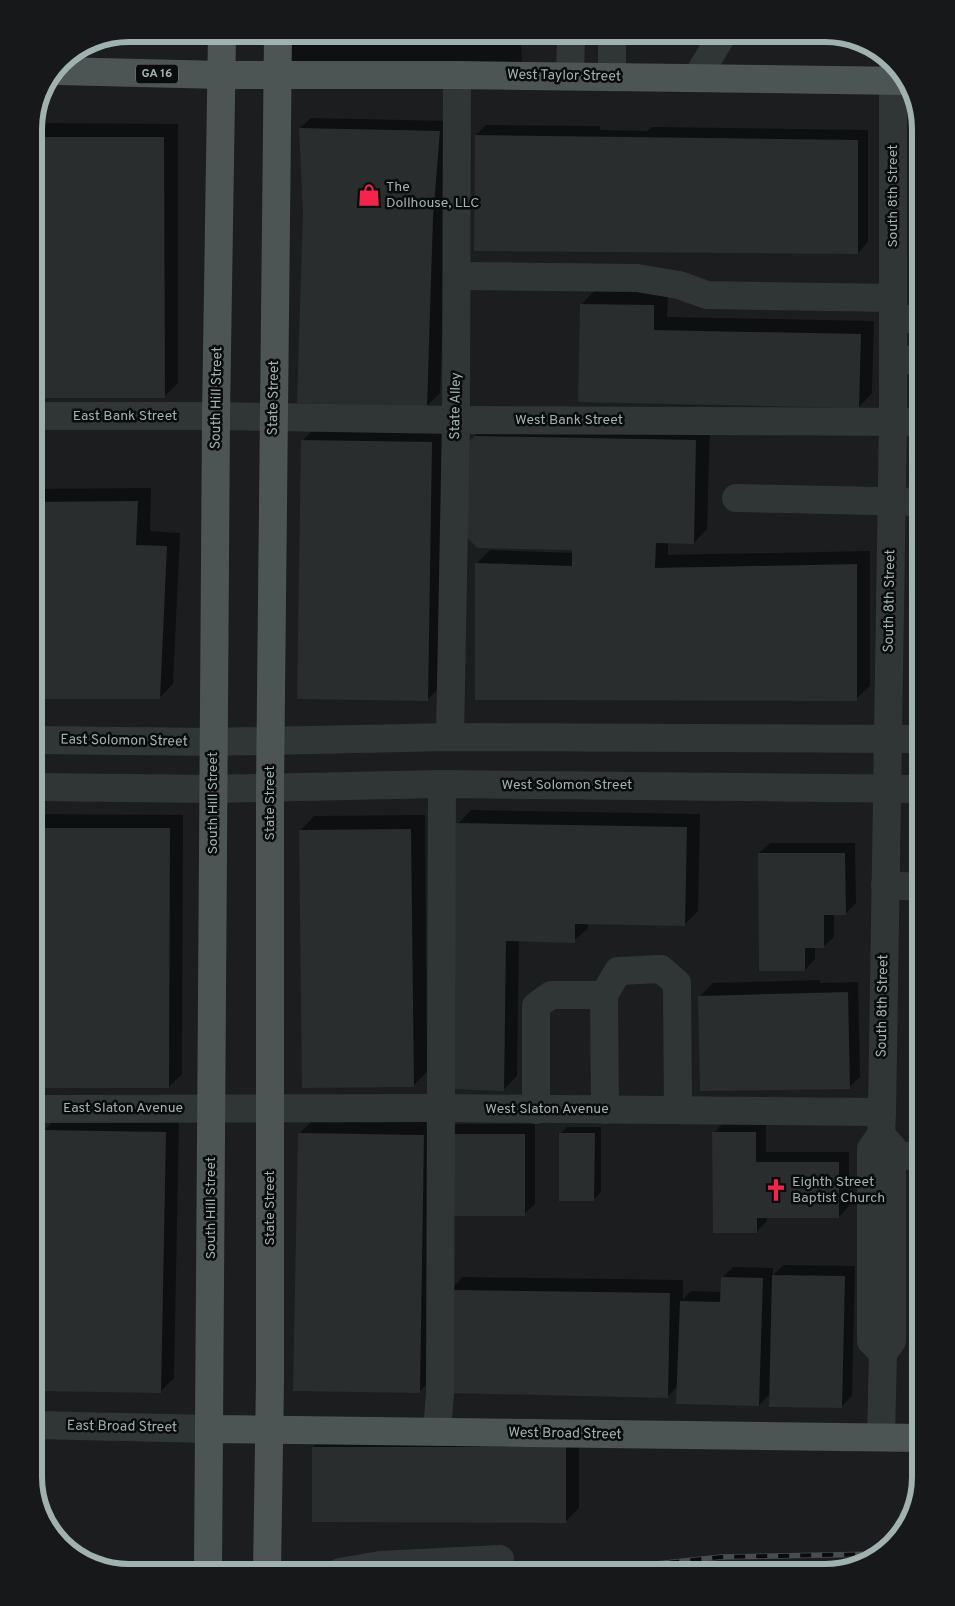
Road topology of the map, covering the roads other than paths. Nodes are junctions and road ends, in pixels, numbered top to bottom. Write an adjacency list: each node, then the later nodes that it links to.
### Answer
1 (222, 42): 7 (main road, South Hill Street)
2 (278, 42): 8 (main road, State Street)
3 (571, 43): 10 (street)
4 (612, 43): 11 (street)
5 (718, 43): 13 (street)
6 (65, 72): 7 (main road, GA 16)
7 (222, 75): 8 (main road, West Taylor Street); 21 (main road, South Hill Street)
8 (278, 75): 9 (main road, West Taylor Street); 22 (main road, State Street)
9 (457, 75): 10 (main road, West Taylor Street); 15 (street, State Alley)
10 (570, 76): 11 (main road, West Taylor Street)
11 (612, 76): 13 (main road, West Taylor Street)
12 (894, 76): 13 (main road, West Taylor Street)
13 (697, 77)
14 (898, 81): 16 (street, South 8th Street)
15 (457, 276): 16 (street); 23 (street, State Alley)
16 (893, 308): 17 (street); 18 (street, South 8th Street)
17 (912, 315)
18 (893, 360): 19 (street); 24 (street, South 8th Street)
19 (912, 360)
20 (43, 416): 21 (street, East Bank Street)
21 (216, 416): 22 (street, West Bank Street); 34 (main road, South Hill Street)
22 (273, 417): 23 (street, West Bank Street); 33 (main road, State Street)
23 (456, 420): 24 (street, West Bank Street); 29 (street, State Alley)
24 (892, 421): 25 (street, West Bank Street); 27 (street, South 8th Street)
25 (912, 422)
26 (736, 498): 27 (street)
27 (891, 501): 28 (street); 30 (street, South 8th Street)
28 (912, 502)
29 (450, 737): 30 (street); 33 (street)
30 (888, 739): 31 (street); 39 (street, South 8th Street)
31 (912, 739)
32 (43, 740): 34 (street, East Solomon Street)
33 (270, 741): 34 (street); 37 (main road, State Street)
34 (214, 742): 38 (main road, South Hill Street)
35 (442, 784): 37 (street, West Solomon Street); 39 (street, West Solomon Street); 45 (street)
36 (43, 787): 38 (street)
37 (270, 788): 38 (street, West Solomon Street); 47 (main road, State Street)
38 (214, 789): 44 (main road, South Hill Street)
39 (887, 789): 40 (street, West Solomon Street); 41 (street, South 8th Street)
40 (912, 789)
41 (885, 885): 42 (street); 51 (street, South 8th Street)
42 (912, 886)
43 (604, 995): 48 (street); 49 (street); 50 (street)
44 (212, 1108): 46 (street, East Slaton Avenue); 47 (street, West Slaton Avenue); 54 (main road, South Hill Street)
45 (441, 1108): 47 (street, West Slaton Avenue); 48 (street, West Slaton Avenue); 56 (street)
46 (42, 1109)
47 (270, 1109): 55 (main road, State Street)
48 (536, 1110): 49 (street, West Slaton Avenue)
49 (605, 1110): 50 (street, West Slaton Avenue)
50 (678, 1110): 51 (street, West Slaton Avenue)
51 (885, 1134): 52 (street, West Slaton Avenue); 57 (street, South 8th Street)
52 (912, 1150)
53 (42, 1425): 54 (street, East Broad Street)
54 (210, 1429): 55 (main road, West Broad Street); 60 (main road, South Hill Street)
55 (270, 1430): 56 (main road, West Broad Street); 61 (main road, State Street)
56 (436, 1432): 57 (main road, West Broad Street)
57 (881, 1437): 58 (main road, West Broad Street)
58 (912, 1438)
59 (500, 1559): 62 (street)
60 (208, 1563)
61 (267, 1563)
62 (412, 1563)

